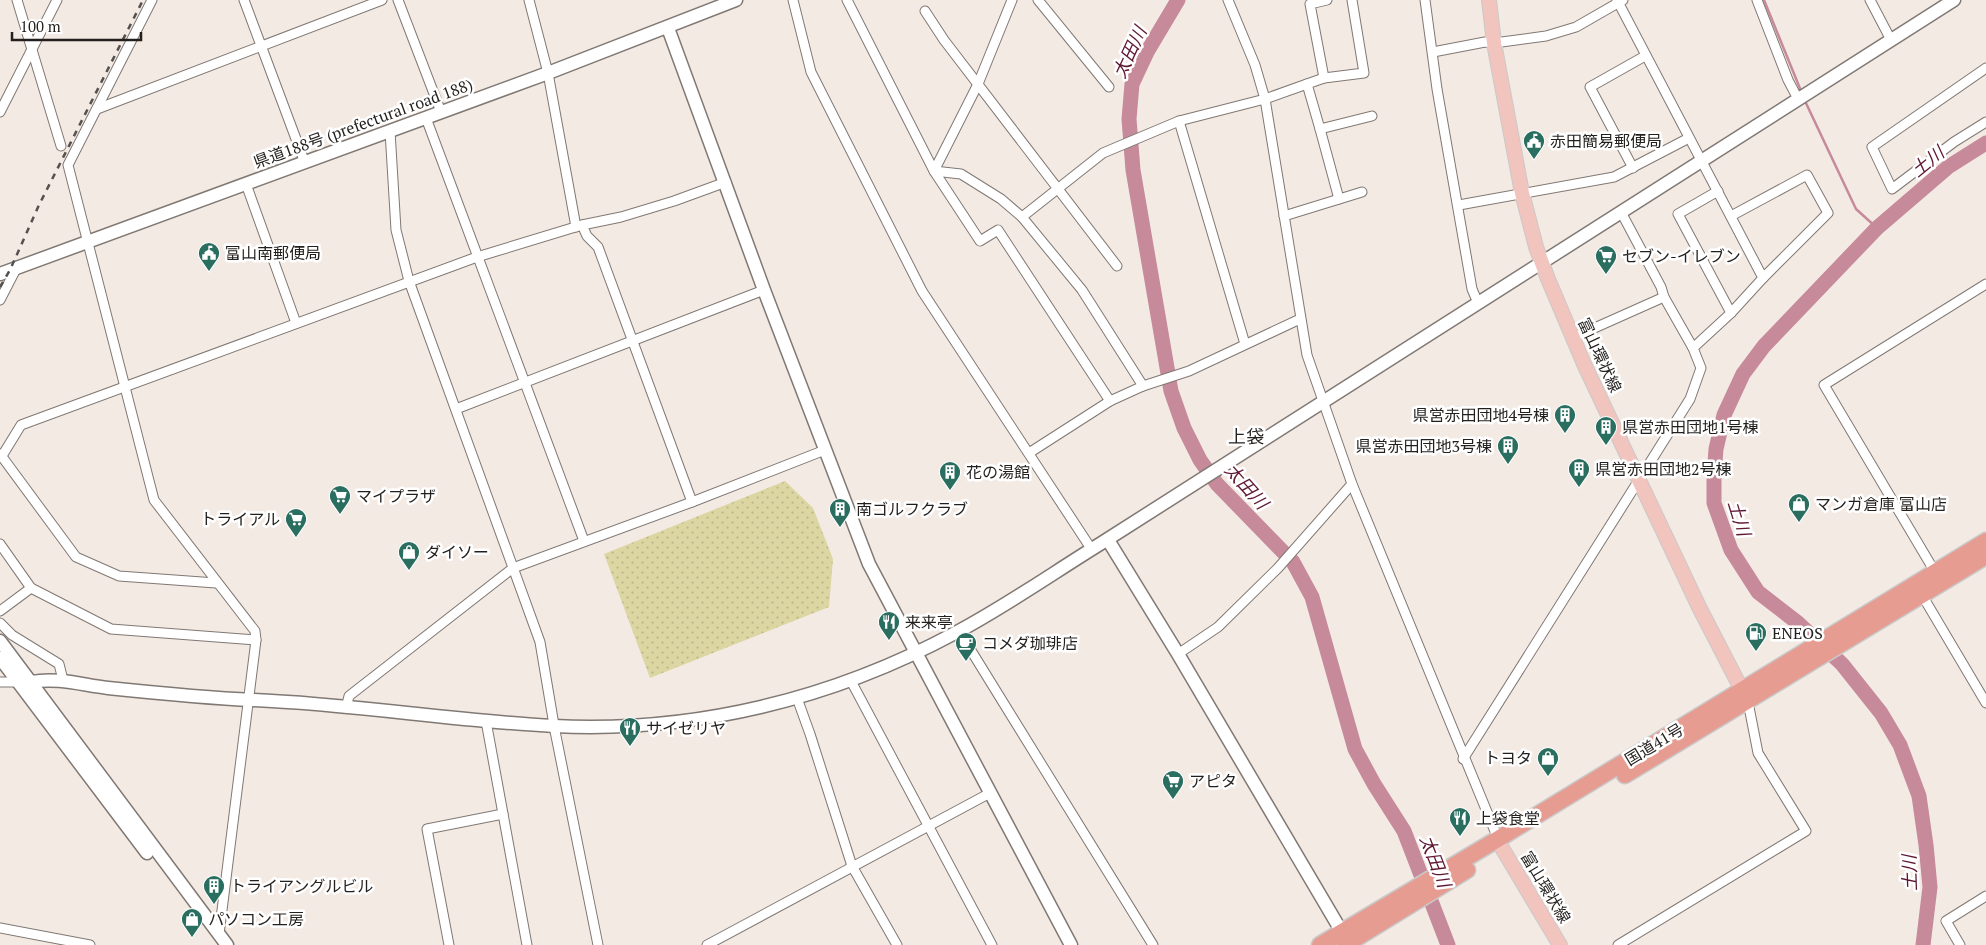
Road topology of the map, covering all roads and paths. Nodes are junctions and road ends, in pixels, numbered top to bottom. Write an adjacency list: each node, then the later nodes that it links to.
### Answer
1 (17, 0): 27 (street)
2 (57, 0): 27 (street)
3 (152, 0): 38 (street)
4 (244, 0): 26 (street)
5 (382, 0): 26 (street)
6 (398, 0): 40 (street)
7 (529, 0): 31 (street)
8 (736, 0): 23 (street, 県道188号 (prefectural road 188))
9 (793, 0): 93 (street)
10 (848, 0): 52 (street)
11 (1012, 0): 33 (street)
12 (1038, 0): 35 (street)
13 (1228, 0): 36 (street)
14 (1327, 0): 32 (street)
15 (1352, 0): 32 (street)
16 (1425, 0): 28 (street)
17 (1489, 0): 25 (main road, 富山環状線)
18 (1757, 0): 37 (street)
19 (1870, 0): 24 (street)
20 (1954, 0): 24 (street)
21 (1620, 1): 25 (street); 29 (street)
22 (925, 11): 33 (street)
23 (668, 28): 31 (street, 県道188号 (prefectural road 188)); 53 (street)
24 (1891, 40): 37 (street)
25 (1494, 43): 28 (street); 58 (main road, 富山環状線)
26 (262, 46): 38 (street); 50 (street)
27 (33, 49): 39 (street); 48 (street)
28 (1433, 52): 60 (street)
29 (1645, 56): 47 (street); 51 (street)
30 (1986, 68): 44 (street)
31 (548, 73): 40 (street, 県道188号 (prefectural road 188)); 65 (street)
32 (1324, 78): 34 (street)
33 (978, 84): 52 (street); 55 (street)
34 (1307, 84): 36 (street); 45 (street)
35 (1109, 87)
36 (1265, 99): 43 (street); 62 (street)
37 (1798, 99): 49 (street)
38 (98, 109): 66 (street)
39 (0, 112)
40 (441, 112): 42 (street, 県道188号 (prefectural road 188))
41 (1372, 116): 45 (street)
42 (426, 118): 46 (street, 県道188号 (prefectural road 188)); 67 (street)
43 (1179, 121): 55 (street); 84 (street)
44 (1986, 122)
45 (1320, 129): 59 (street)
46 (390, 131): 50 (street, 県道188号 (prefectural road 188)); 73 (street)
47 (1689, 138): 49 (street); 51 (street)
48 (61, 146)
49 (1701, 161): 56 (street); 61 (street)
50 (305, 163): 54 (street, 県道188号 (prefectural road 188))
51 (1633, 168): 58 (street)
52 (934, 171): 64 (street); 89 (street)
53 (726, 182): 65 (street); 75 (street)
54 (246, 184): 66 (street, 県道188号 (prefectural road 188)); 81 (street)
55 (1056, 189): 64 (street); 69 (street)
56 (1718, 191): 63 (street); 79 (street)
57 (1362, 192): 59 (street)
58 (1522, 193): 60 (street); 68 (main road, 富山環状線)
59 (1340, 199): 62 (street)
60 (1458, 205): 78 (street)
61 (1621, 212): 68 (street); 76 (street)
62 (1284, 216): 80 (street)
63 (1731, 216): 72 (street); 72 (street)
64 (1022, 217): 88 (street)
65 (579, 226): 67 (street); 83 (street)
66 (87, 241): 70 (street, 県道188号 (prefectural road 188)); 87 (street)
67 (477, 257): 73 (street); 86 (street)
68 (1542, 262): 78 (street); 82 (main road, 富山環状線)
69 (1117, 266)
70 (17, 268): 71 (street, 県道188号 (prefectural road 188)); 77 (street)
71 (0, 274)
72 (1763, 278): 79 (street)
73 (410, 281): 81 (street); 91 (street)
74 (1986, 284): 105 (street)
75 (764, 290): 83 (street); 92 (street)
76 (1664, 297): 82 (street); 85 (street)
77 (0, 300)
78 (1478, 303): 90 (street)
79 (1731, 313): 85 (street)
80 (1300, 319): 84 (street); 90 (street)
81 (296, 323): 87 (street)
82 (1572, 338): 95 (main road, 富山環状線)
83 (632, 341): 86 (street); 97 (street)
84 (1245, 344): 88 (street)
85 (1693, 348): 95 (street)
86 (524, 383): 91 (street); 99 (street)
87 (124, 386): 94 (street); 106 (street)
88 (1143, 386): 89 (street)
89 (1110, 401): 93 (street)
90 (1322, 402): 96 (street); 98 (street)
91 (456, 409): 104 (street)
92 (825, 450): 97 (street); 115 (street)
93 (1029, 454): 102 (street)
94 (1, 455): 106 (street)
95 (1640, 480): 122 (main road, 富山環状線); 129 (street)
96 (1352, 484): 116 (street); 129 (street)
97 (692, 502): 99 (street)
98 (1108, 540): 102 (street); 116 (street)
99 (584, 541): 104 (street)
100 (1986, 541): 105 (highway, 国道41号)
101 (0, 544): 107 (street)
102 (1092, 550): 112 (street)
103 (1986, 558): 108 (highway, 国道41号)
104 (513, 568): 126 (street); 128 (street)
105 (1935, 572): 111 (highway, 国道41号)
106 (216, 583): 113 (street)
107 (31, 588): 109 (street); 113 (street)
108 (1922, 595): 111 (highway, 国道41号); 125 (street)
109 (0, 611)
110 (0, 623): 118 (street)
111 (1854, 628): 122 (highway, 国道41号)
112 (959, 631): 115 (street); 148 (street)
113 (256, 640): 124 (street)
114 (0, 642): 120 (street)
115 (916, 653): 121 (street); 130 (street)
116 (1178, 654): 138 (street)
117 (0, 658): 120 (street)
118 (63, 680): 120 (street); 124 (street)
119 (0, 682): 120 (street)
120 (25, 682): 137 (street)
121 (851, 682): 123 (street); 132 (street)
122 (1744, 696): 133 (highway, 国道41号); 151 (street)
123 (797, 698): 128 (street); 134 (street)
124 (248, 700): 126 (street); 137 (street)
125 (1986, 703)
126 (346, 708): 127 (street)
127 (486, 721): 128 (street); 131 (street)
128 (554, 726): 143 (street)
129 (1463, 759): 133 (street)
130 (990, 793): 132 (street); 147 (street)
131 (503, 814): 141 (street); 142 (street)
132 (928, 826): 134 (street); 146 (street)
133 (1500, 843): 138 (highway, 国道41号); 150 (main road, 富山環状線)
134 (852, 866): 144 (street); 145 (street)
135 (1986, 896): 152 (street)
136 (0, 928): 139 (street)
137 (218, 940): 140 (street)
138 (1345, 940): 149 (highway, 国道41号)
139 (90, 945)
140 (227, 945)
141 (449, 945)
142 (527, 945)
143 (598, 945)
144 (707, 945)
145 (897, 945)
146 (992, 945)
147 (1071, 945)
148 (1153, 945)
149 (1320, 945)
150 (1560, 945)
151 (1618, 945)
152 (1960, 945)

